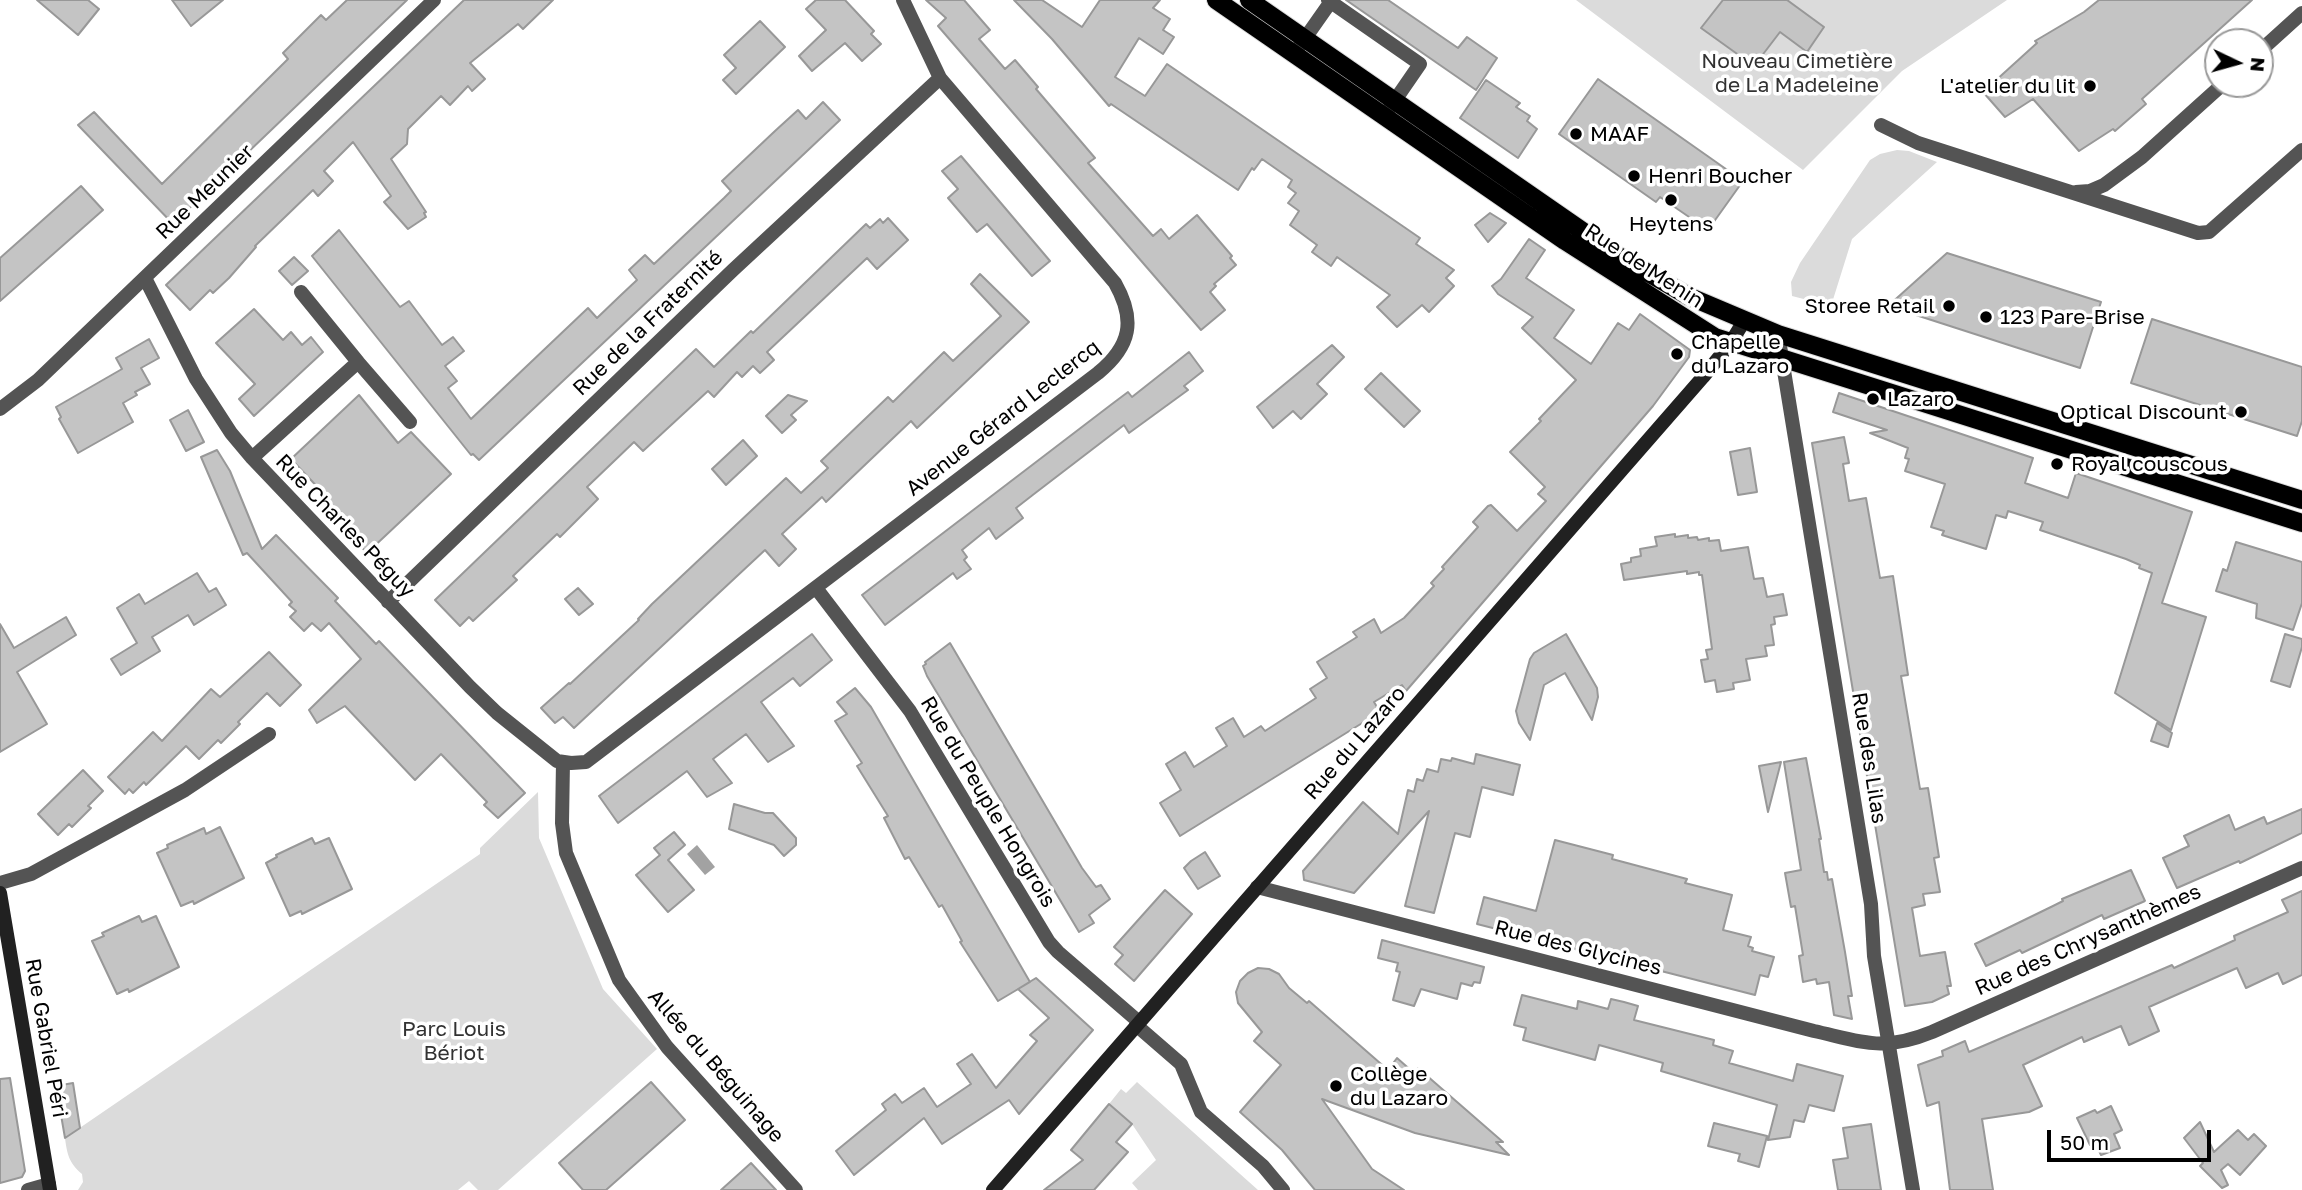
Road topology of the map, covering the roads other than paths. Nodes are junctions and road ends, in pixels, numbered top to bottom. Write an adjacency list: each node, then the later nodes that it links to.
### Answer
1 (434, 0): 16 (street, Rue Meunier)
2 (903, 0): 10 (street, Avenue Gérard Leclercq)
3 (1216, 0): 9 (main road, Rue de Menin)
4 (1249, 0): 8 (main road, Rue de Menin)
5 (1330, 1): 8 (street); 12 (street)
6 (2302, 13): 7 (street)
7 (2274, 38)
8 (1305, 39): 9 (street); 12 (main road, Rue de Menin)
9 (1294, 54): 12 (main road, Rue de Menin)
10 (940, 78): 30 (street, Avenue Gérard Leclercq); 31 (street, Rue de la Fraternité)
11 (2207, 98): 15 (street)
12 (1390, 109): 18 (main road, Rue de Menin); 20 (main road, Rue de Menin)
13 (1881, 125): 15 (street)
14 (2302, 149): 15 (street)
15 (2074, 192)
16 (145, 278): 23 (street, Rue Meunier); 25 (street, Rue Charles Péguy)
17 (301, 292): 22 (street)
18 (1744, 321): 19 (main road, Rue de Menin); 20 (street, Rue du Lazaro)
19 (1778, 334): 21 (street, Rue des Lilas); 26 (main road, Rue de Menin)
20 (1730, 344): 21 (main road, Rue de Menin); 36 (street, Rue du Lazaro)
21 (1782, 359): 27 (main road, Rue de Menin); 39 (street, Rue des Lilas)
22 (358, 362): 24 (street); 25 (street)
23 (0, 409)
24 (410, 422)
25 (252, 458): 31 (street, Rue Charles Péguy)
26 (2228, 477): 27 (main road); 28 (main road, Rue de Menin)
27 (2221, 498): 29 (main road, Rue de Menin)
28 (2302, 500)
29 (2302, 523)
30 (816, 588): 33 (street, Avenue Gérard Leclercq); 38 (street, Rue du Peuple Hongrois)
31 (388, 602): 33 (street, Rue Charles Péguy)
32 (269, 734): 35 (street)
33 (563, 762): 42 (street, Allée du Béguinage)
34 (2302, 868): 39 (street, Rue des Chrysanthèmes)
35 (0, 883)
36 (1257, 887): 38 (street, Rue du Lazaro); 39 (street, Rue des Glycines)
37 (0, 893): 40 (street, Rue Gabriel Péri)
38 (1138, 1024): 43 (street, Rue du Lazaro); 44 (street, Rue du Peuple Hongrois)
39 (1889, 1045): 45 (street, Rue des Lilas)
40 (49, 1187): 41 (street)
41 (28, 1190)
42 (796, 1190)
43 (993, 1190)
44 (1283, 1190)
45 (1913, 1190)

